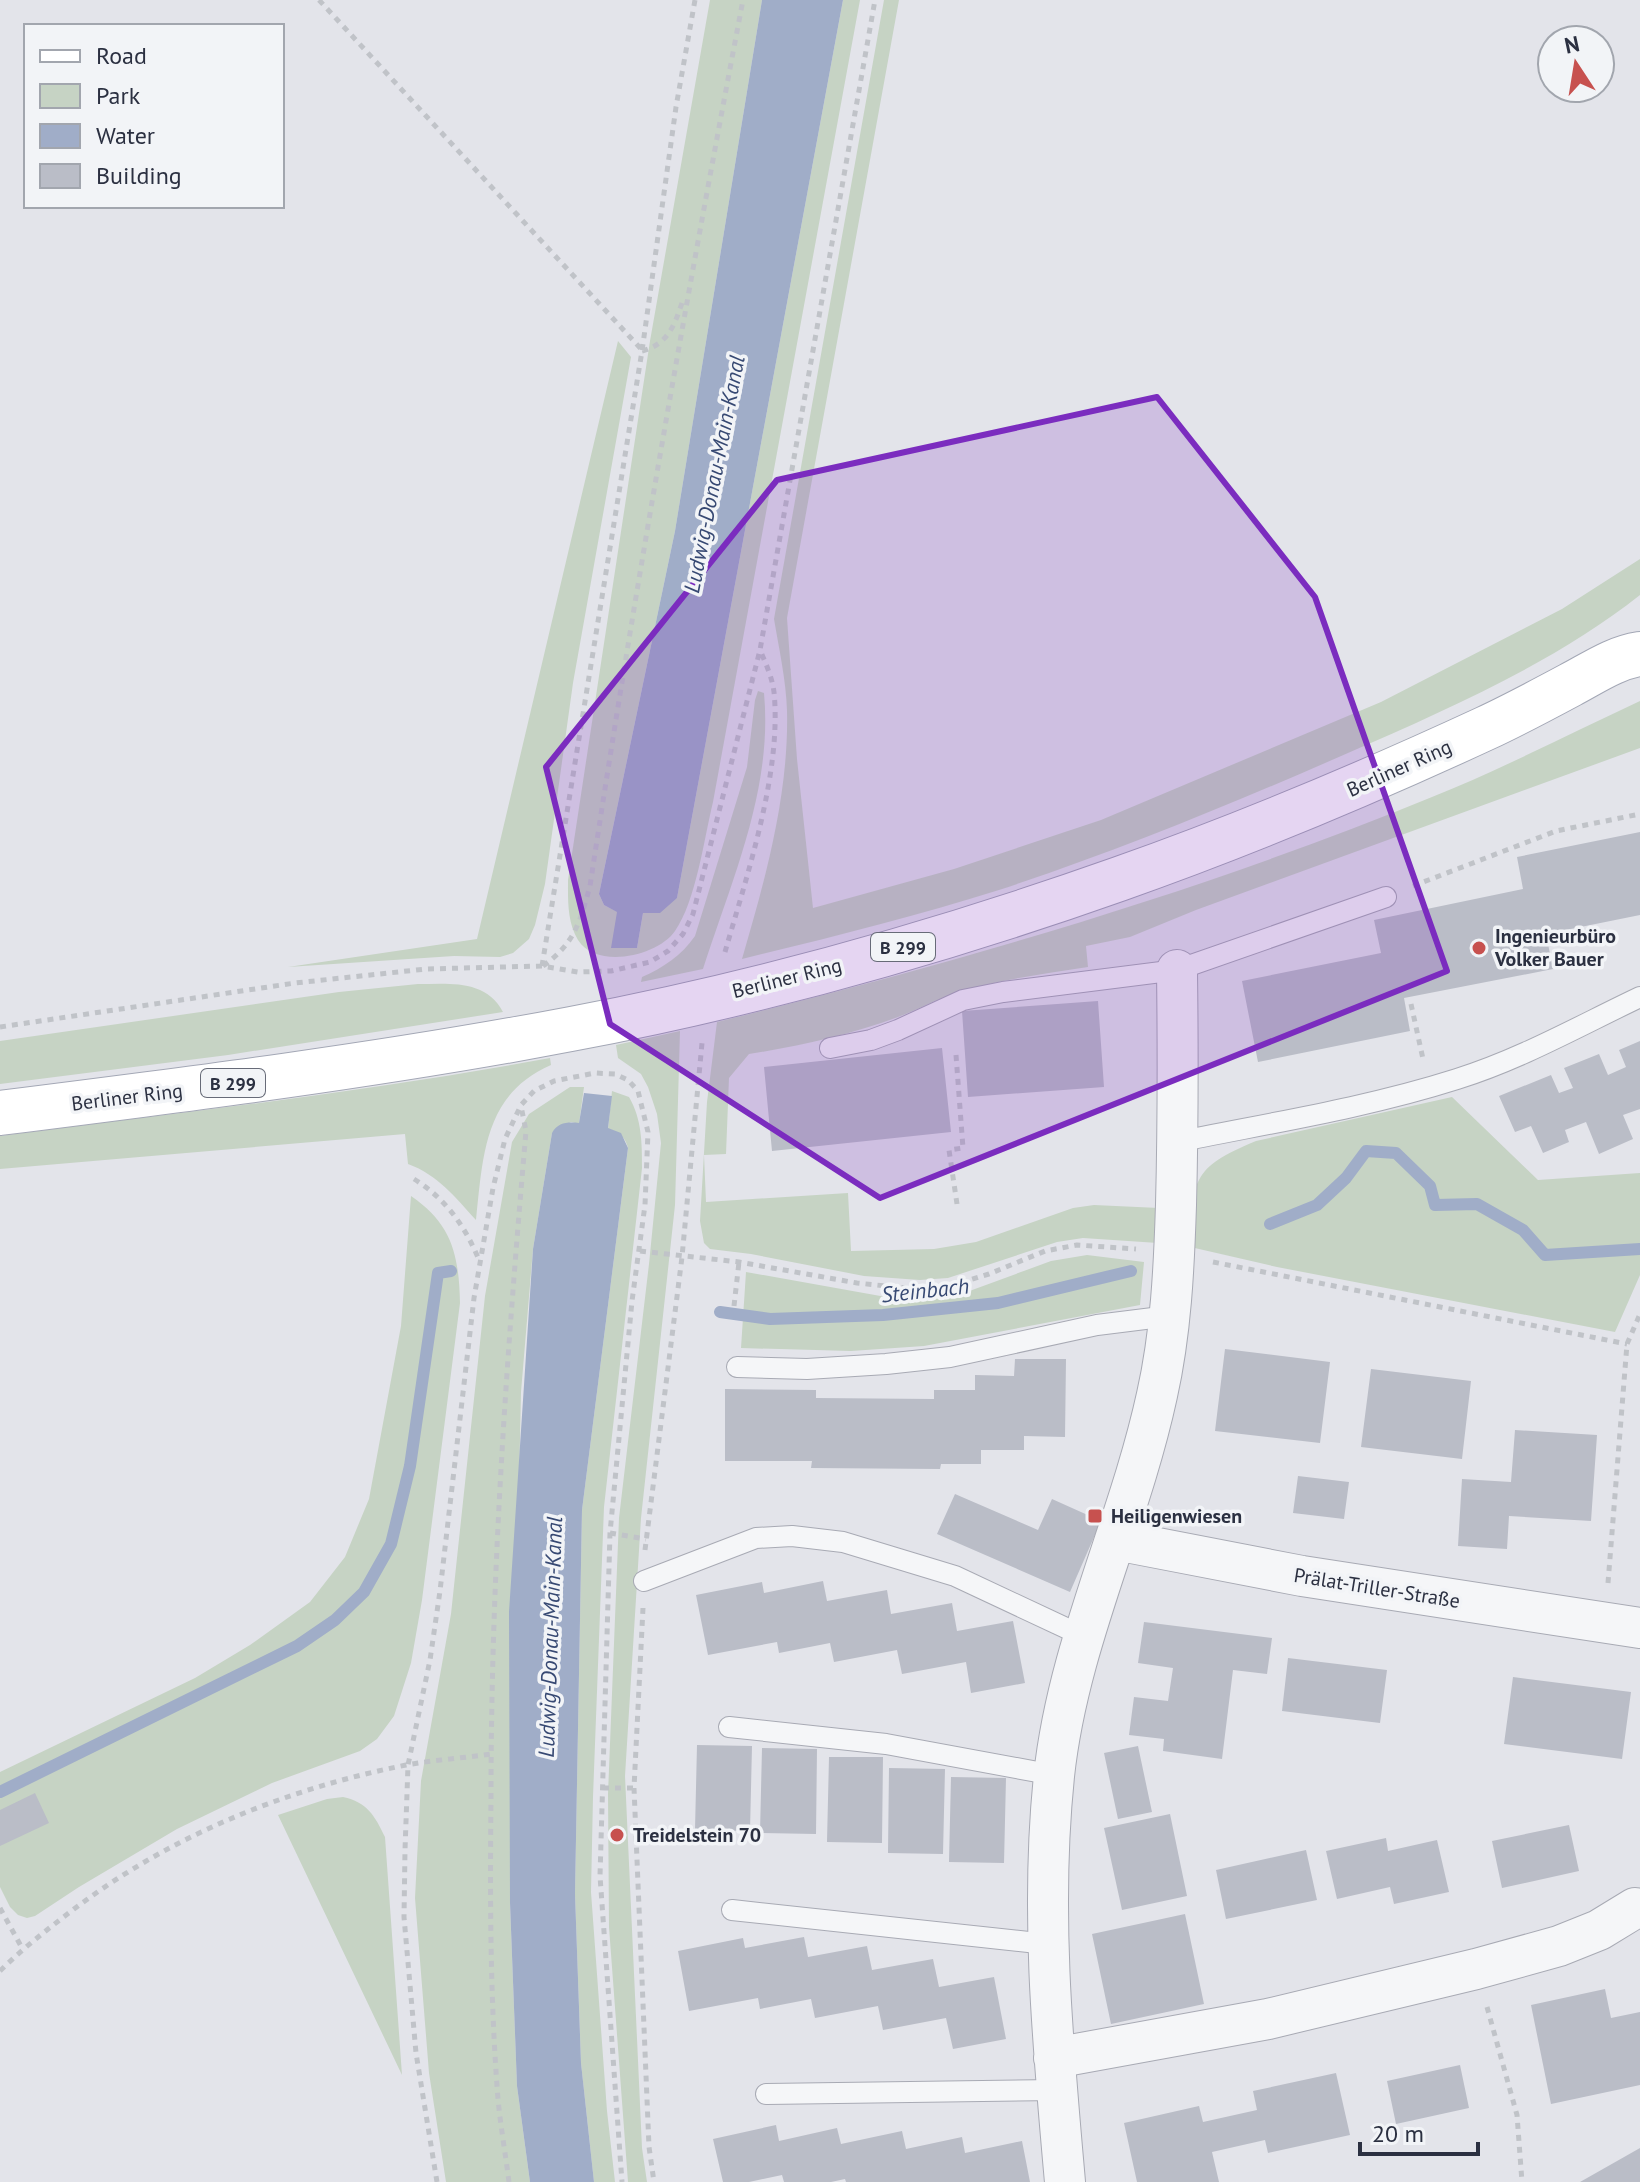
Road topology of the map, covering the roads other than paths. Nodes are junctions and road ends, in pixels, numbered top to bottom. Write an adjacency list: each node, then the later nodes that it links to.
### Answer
1 (1634, 649): 6 (main road, Berliner Ring / B 299)
2 (1386, 897): 3 (lane)
3 (1177, 970): 5 (lane); 7 (street)
4 (1640, 997): 7 (lane)
5 (830, 1048)
6 (0, 1113)
7 (1177, 1142): 8 (street)
8 (1169, 1316): 9 (lane); 10 (street)
9 (737, 1367)
10 (1116, 1540): 12 (street, Prälat-Triller-Straße); 13 (street)
11 (644, 1581): 13 (lane)
12 (1622, 1626)
13 (1083, 1636): 15 (street)
14 (729, 1727): 15 (lane)
15 (1054, 1775): 18 (street)
16 (1635, 1908): 19 (street)
17 (732, 1910): 18 (lane)
18 (1047, 1944): 19 (street)
19 (1056, 2074): 20 (lane); 21 (street)
20 (766, 2094)
21 (1065, 2182)

